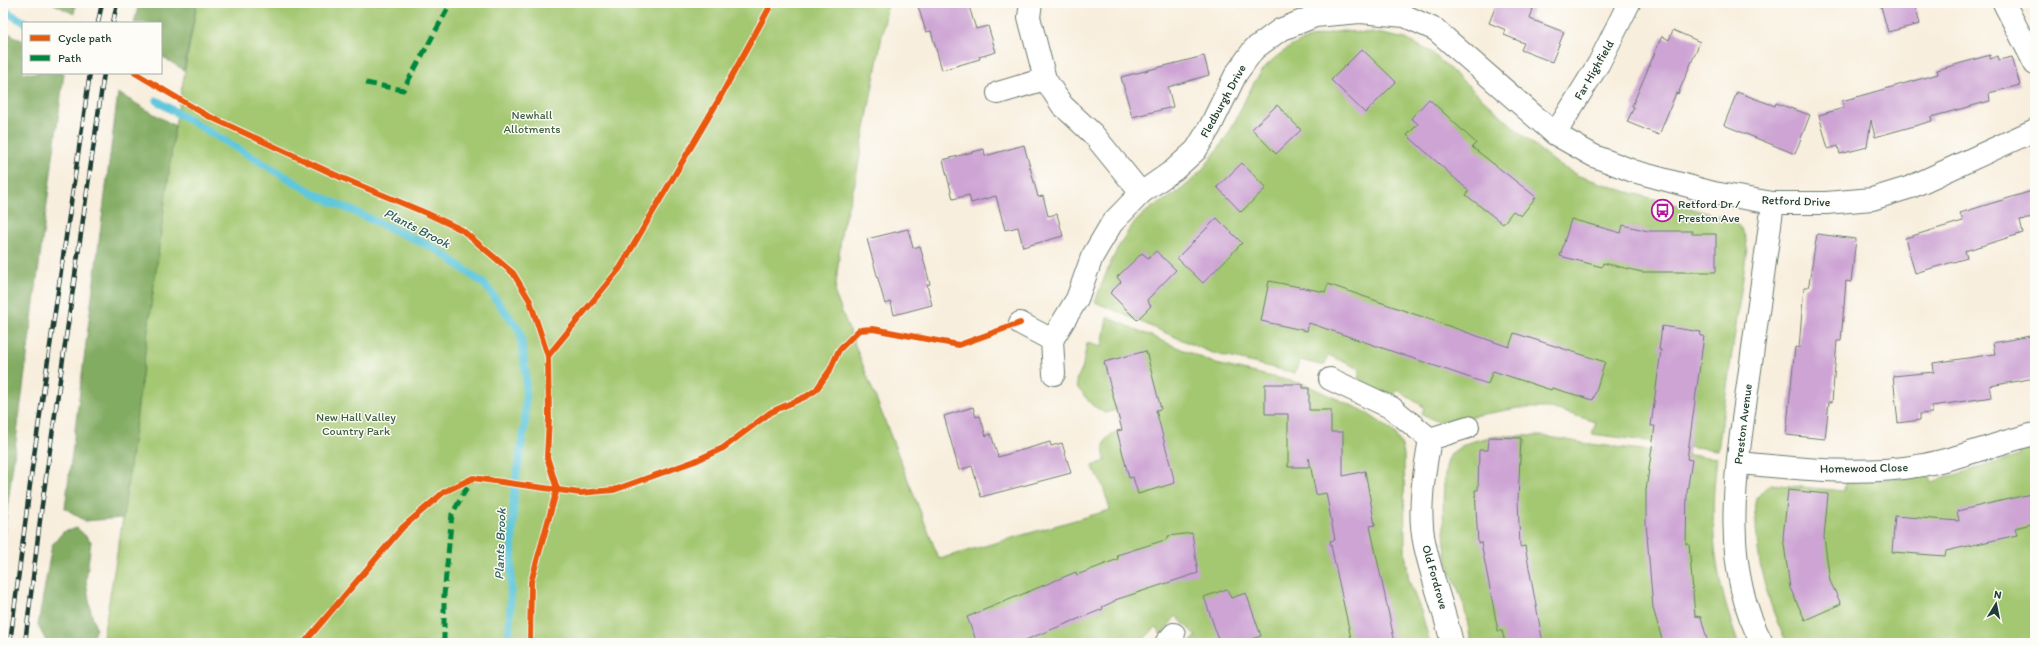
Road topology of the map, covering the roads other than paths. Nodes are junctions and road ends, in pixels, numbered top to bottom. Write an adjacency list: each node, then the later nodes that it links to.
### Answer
1 (1031, 3): 5 (street)
2 (1629, 3): 8 (street, Far Highfield)
3 (2004, 3): 4 (street)
4 (2035, 64)
5 (1045, 79): 6 (street); 9 (street)
6 (998, 93)
7 (2035, 130): 10 (street, Retford Drive)
8 (1555, 134): 9 (street, Fledburgh Drive); 10 (street, Retford Drive)
9 (1141, 193): 12 (street, Fledburgh Drive)
10 (1773, 203): 18 (street, Preston Avenue)
11 (1020, 323): 12 (street)
12 (1052, 340): 13 (street)
13 (1054, 374)
14 (1330, 379): 17 (street)
15 (1468, 427): 17 (street)
16 (2035, 434): 18 (street, Homewood Close)
17 (1430, 439): 19 (street, Old Fordrove)
18 (1738, 463): 20 (street, Preston Avenue)
19 (1452, 643)
20 (1762, 643)

